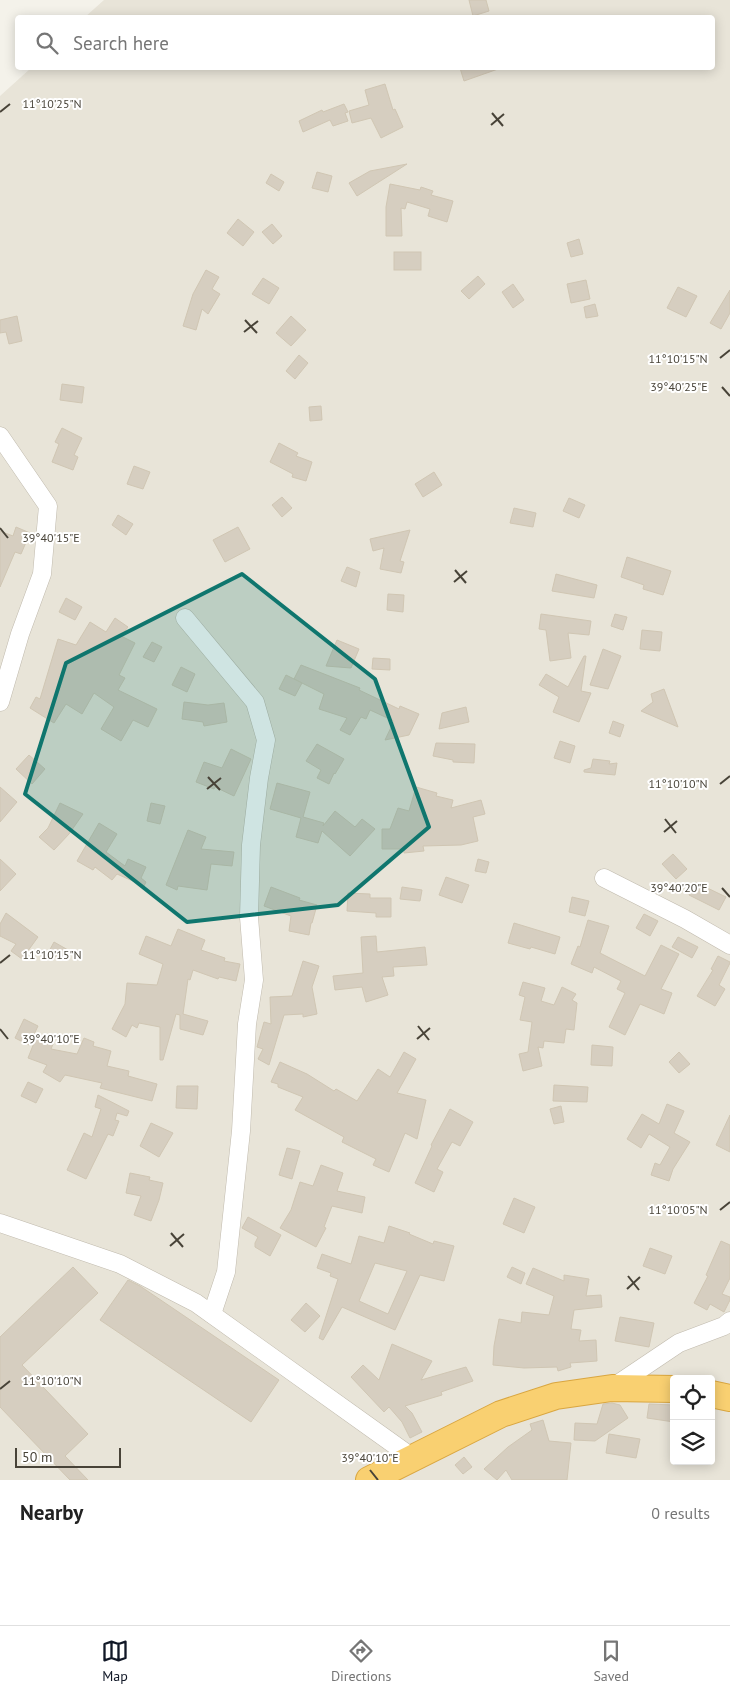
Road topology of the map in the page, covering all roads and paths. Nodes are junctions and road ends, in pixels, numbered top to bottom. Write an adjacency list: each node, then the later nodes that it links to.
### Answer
1 (0, 436): 3 (street)
2 (185, 618): 7 (street)
3 (0, 702)
4 (604, 878): 5 (street)
5 (730, 945)
6 (0, 1223): 7 (street)
7 (212, 1314): 13 (street)
8 (730, 1321): 9 (street)
9 (612, 1388): 10 (highway); 13 (highway)
10 (670, 1389)
11 (715, 1395): 12 (highway)
12 (730, 1398)
13 (413, 1458): 14 (highway)
14 (369, 1480)

